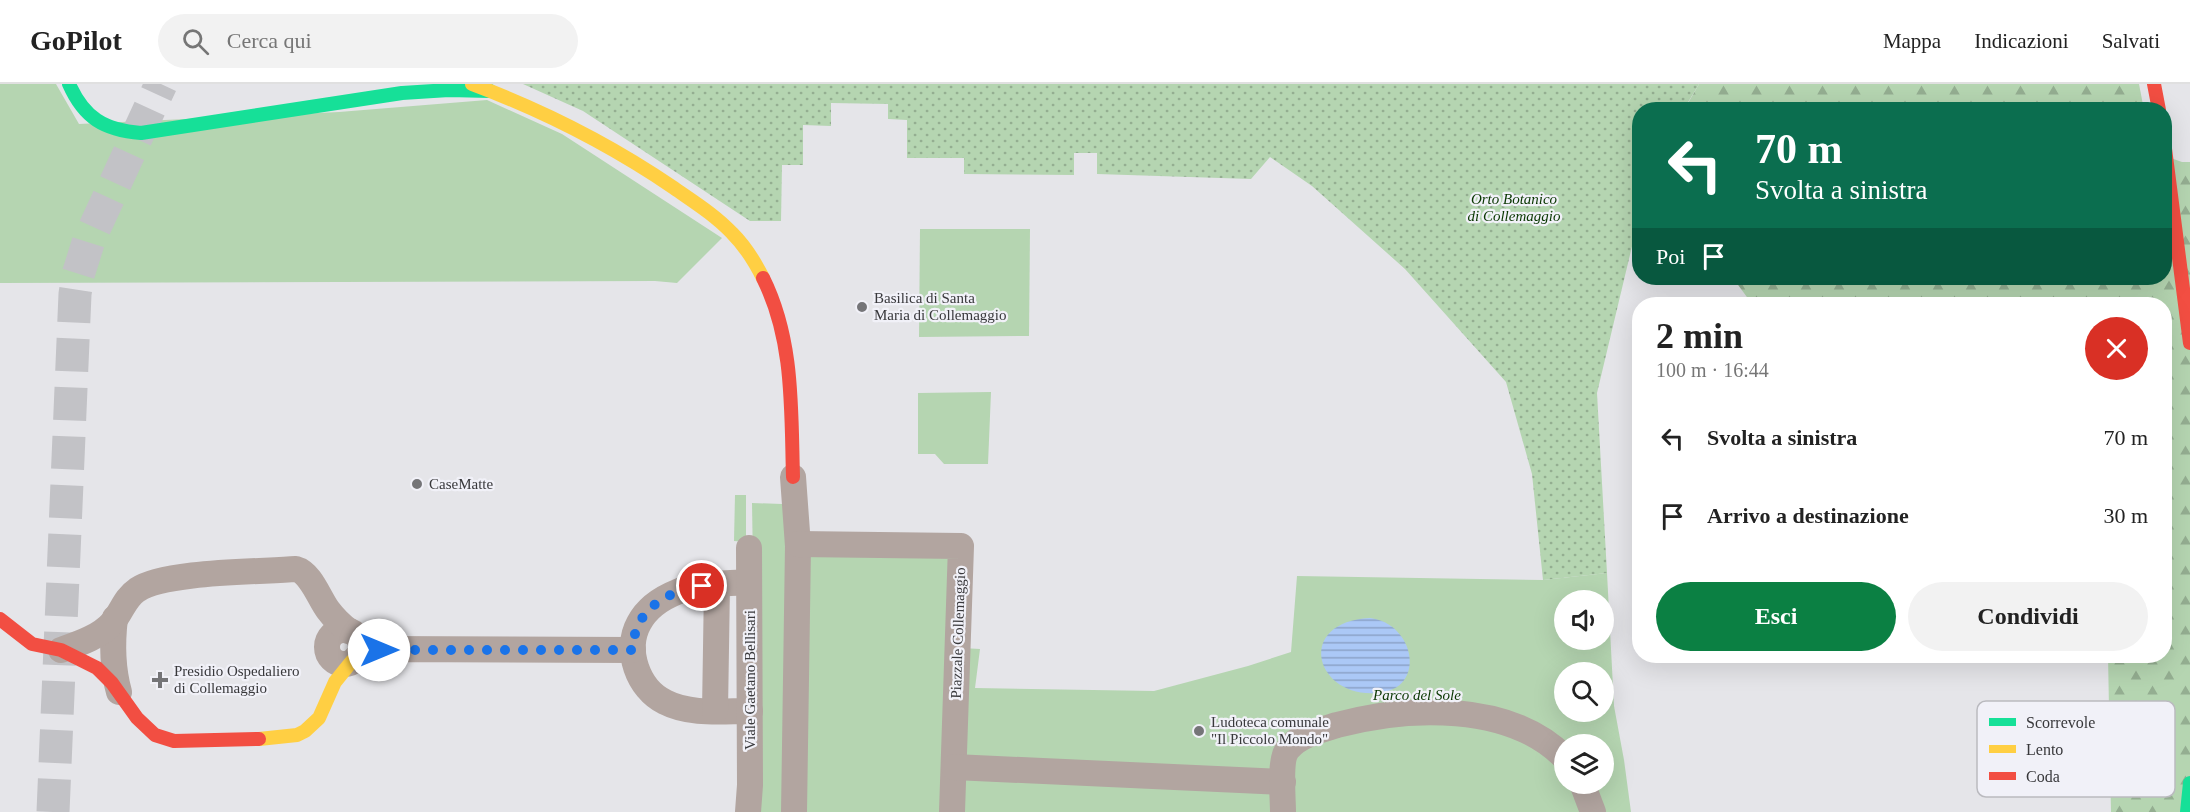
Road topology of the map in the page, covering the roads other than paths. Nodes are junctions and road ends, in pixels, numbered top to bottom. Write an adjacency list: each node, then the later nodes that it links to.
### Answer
1 (69, 84): 7 (street)
2 (368, 84): 7 (street)
3 (472, 84): 5 (street)
4 (2154, 84): 6 (street)
5 (490, 91): 7 (street); 10 (street)
6 (2157, 102)
7 (333, 103)
8 (2172, 203): 9 (street)
9 (2190, 343)
10 (793, 477): 11 (street)
11 (798, 544): 24 (street, Piazzale Collemaggio); 29 (street)
12 (749, 548): 13 (street, Viale Gaetano Bellisari)
13 (749, 582): 14 (street); 22 (street, Viale Gaetano Bellisari)
14 (717, 585): 19 (street); 21 (street)
15 (115, 618): 17 (street); 18 (street); 20 (street)
16 (0, 620): 18 (street)
17 (359, 648): 19 (street); 20 (street)
18 (61, 650): 20 (street)
19 (633, 650): 21 (street)
20 (119, 692)
21 (715, 711): 22 (street)
22 (750, 711): 28 (street, Viale Gaetano Bellisari)
23 (1554, 748): 25 (street)
24 (954, 767): 25 (street); 30 (street, Piazzale Collemaggio)
25 (1283, 782): 31 (street)
26 (2190, 783): 33 (street)
27 (1586, 794): 32 (street)
28 (748, 812)
29 (794, 812)
30 (952, 812)
31 (1283, 812)
32 (1593, 812)
33 (2187, 812)

